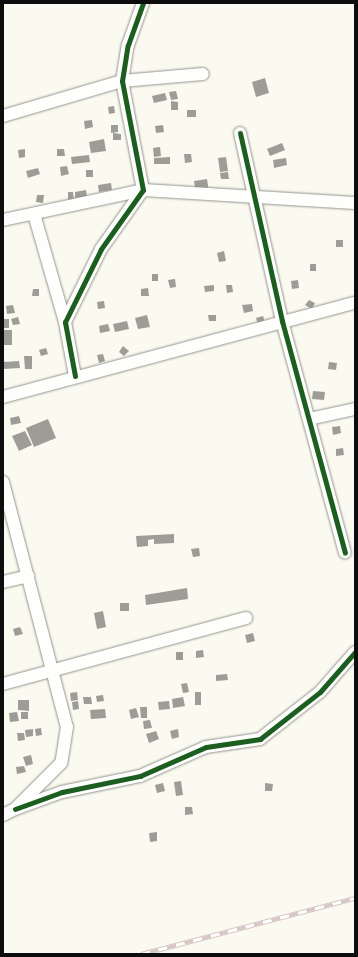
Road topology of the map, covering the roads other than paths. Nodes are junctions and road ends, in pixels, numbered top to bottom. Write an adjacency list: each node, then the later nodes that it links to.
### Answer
1 (143, 3): 3 (street)
2 (203, 74): 3 (street)
3 (122, 82): 4 (street); 6 (street)
4 (3, 116)
5 (240, 133): 7 (street)
6 (143, 190): 7 (street); 9 (street); 13 (street)
7 (252, 196): 8 (street); 12 (street)
8 (355, 203)
9 (34, 214): 10 (street); 13 (street)
10 (3, 220)
11 (355, 303): 12 (street)
12 (282, 321): 14 (street); 17 (street)
13 (65, 322): 14 (street)
14 (75, 376): 15 (street)
15 (3, 397)
16 (355, 409): 17 (street)
17 (309, 419): 19 (street)
18 (3, 482): 20 (street)
19 (345, 554)
20 (28, 576): 21 (street); 24 (street)
21 (3, 582)
22 (246, 618): 24 (street)
23 (355, 652): 26 (street)
24 (53, 670): 25 (street); 26 (street)
25 (3, 684)
26 (15, 808): 27 (street)
27 (3, 815)

